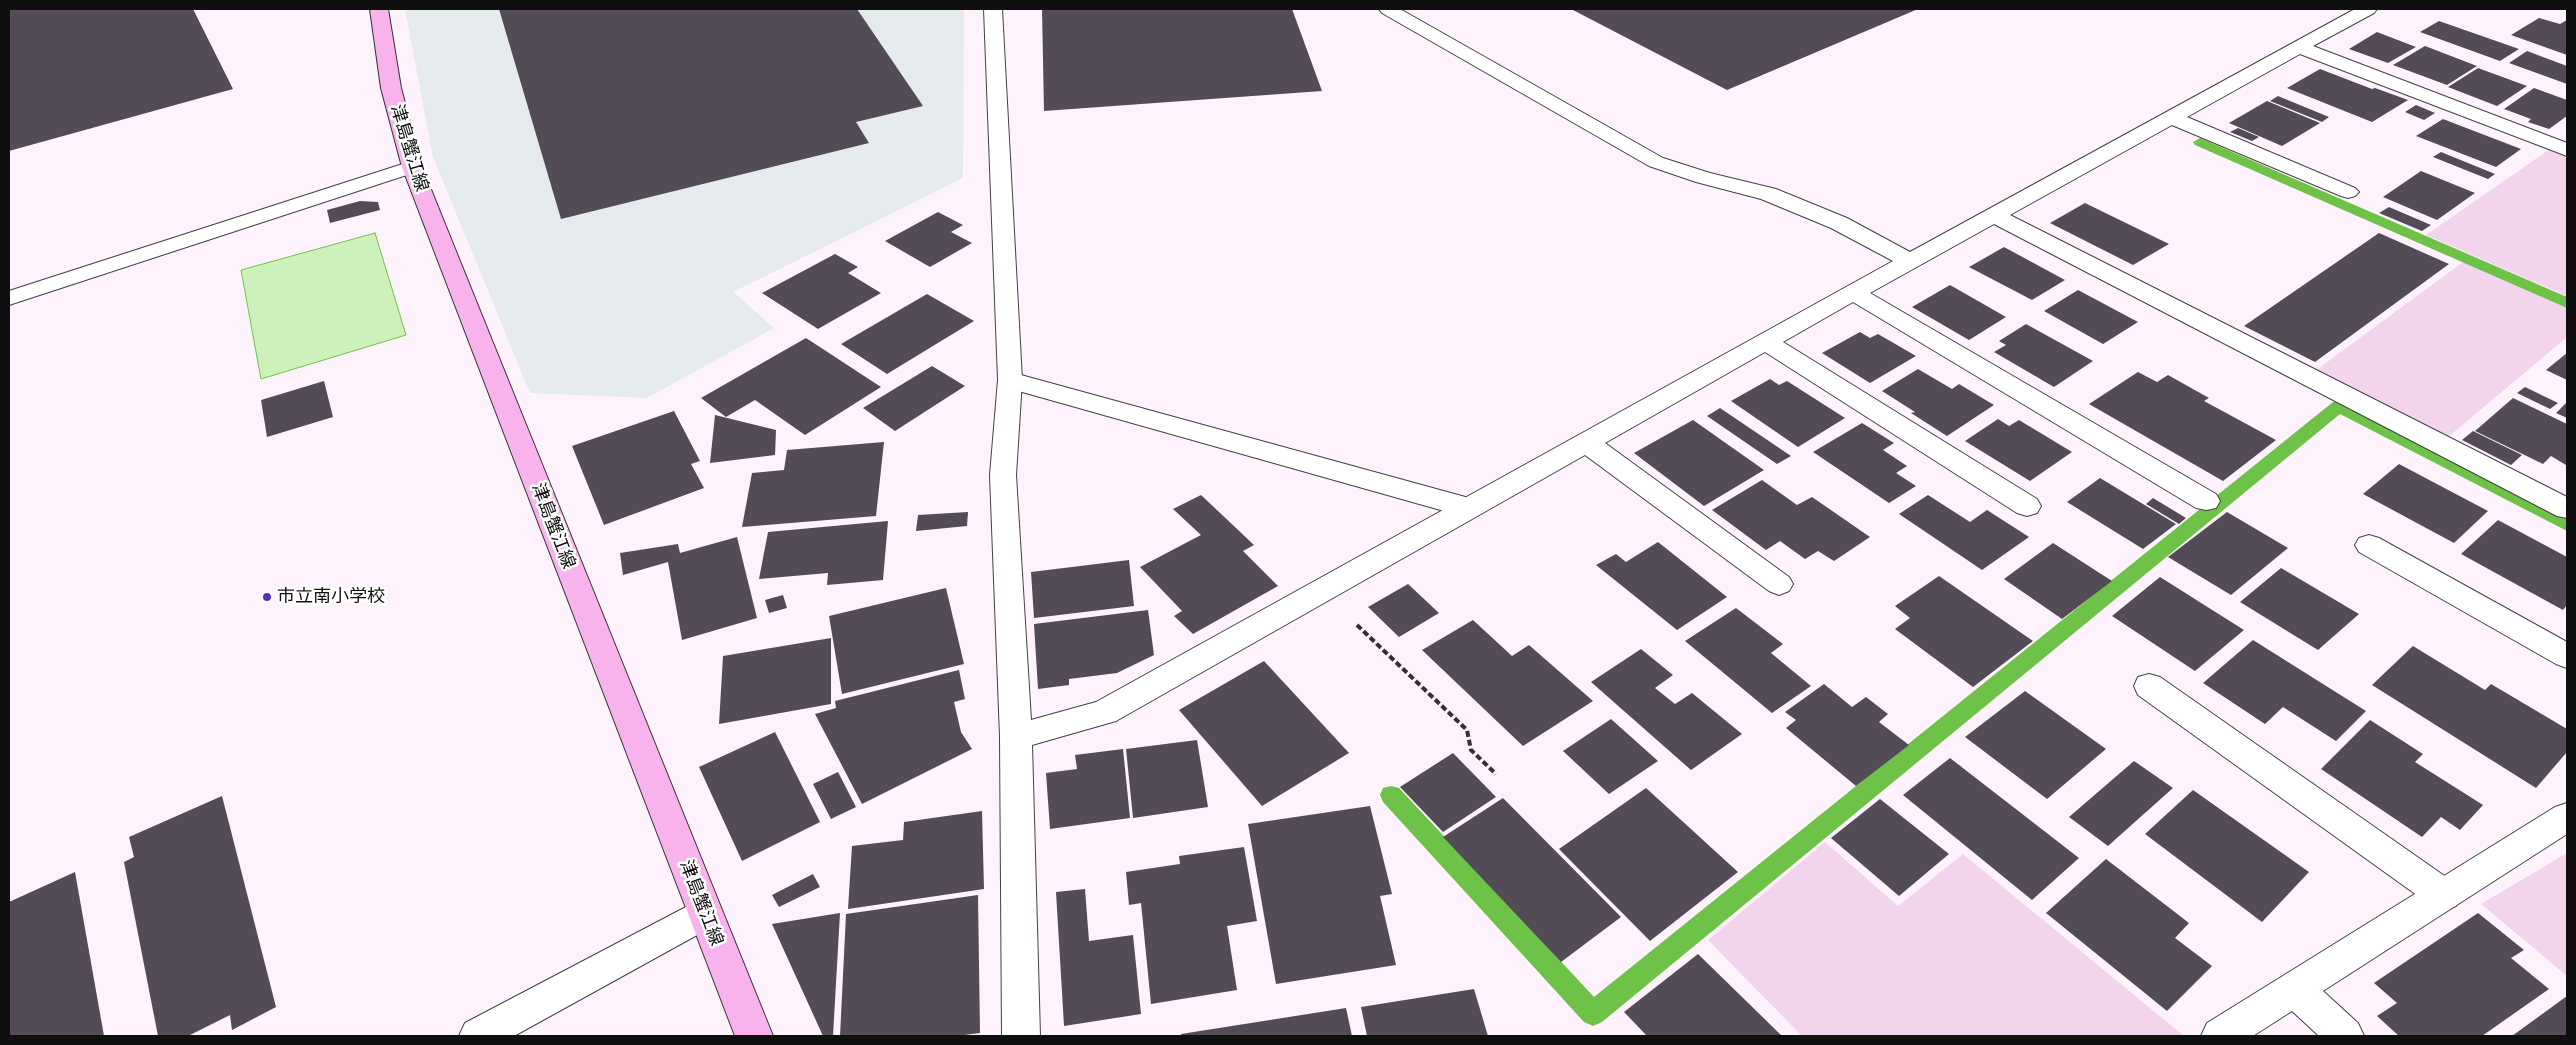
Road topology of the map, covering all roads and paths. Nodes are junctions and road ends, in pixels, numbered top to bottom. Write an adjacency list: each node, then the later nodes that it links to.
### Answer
1 (379, 9): 8 (main road, 津島蟹江線)
2 (993, 9): 15 (street)
3 (1388, 9): 11 (street)
4 (2368, 9): 5 (street)
5 (2298, 47): 6 (street); 7 (street)
6 (2173, 118): 9 (street); 10 (street)
7 (2567, 150)
8 (412, 167): 13 (street); 30 (main road, 津島蟹江線)
9 (2348, 192)
10 (1995, 216): 11 (street); 20 (street)
11 (1910, 261): 12 (street)
12 (1854, 293): 14 (street); 17 (street)
13 (9, 298)
14 (1766, 342): 16 (street); 18 (street)
15 (1010, 380): 19 (street); 26 (street)
16 (1587, 443): 19 (street); 22 (street)
17 (2206, 500)
18 (2027, 506)
19 (1469, 508): 23 (street)
20 (2567, 509)
21 (2369, 545): 24 (street)
22 (1779, 584)
23 (1322, 590): 26 (street); 27 (path)
24 (2567, 656)
25 (2149, 686): 29 (street)
26 (1016, 737): 34 (street)
27 (1496, 774)
28 (2567, 818): 29 (street)
29 (2444, 895): 31 (street)
30 (705, 913): 32 (street); 33 (main road, 津島蟹江線)
31 (2295, 989): 35 (street); 36 (street)
32 (478, 1036)
33 (754, 1036)
34 (1021, 1036)
35 (2220, 1036)
36 (2345, 1036)

